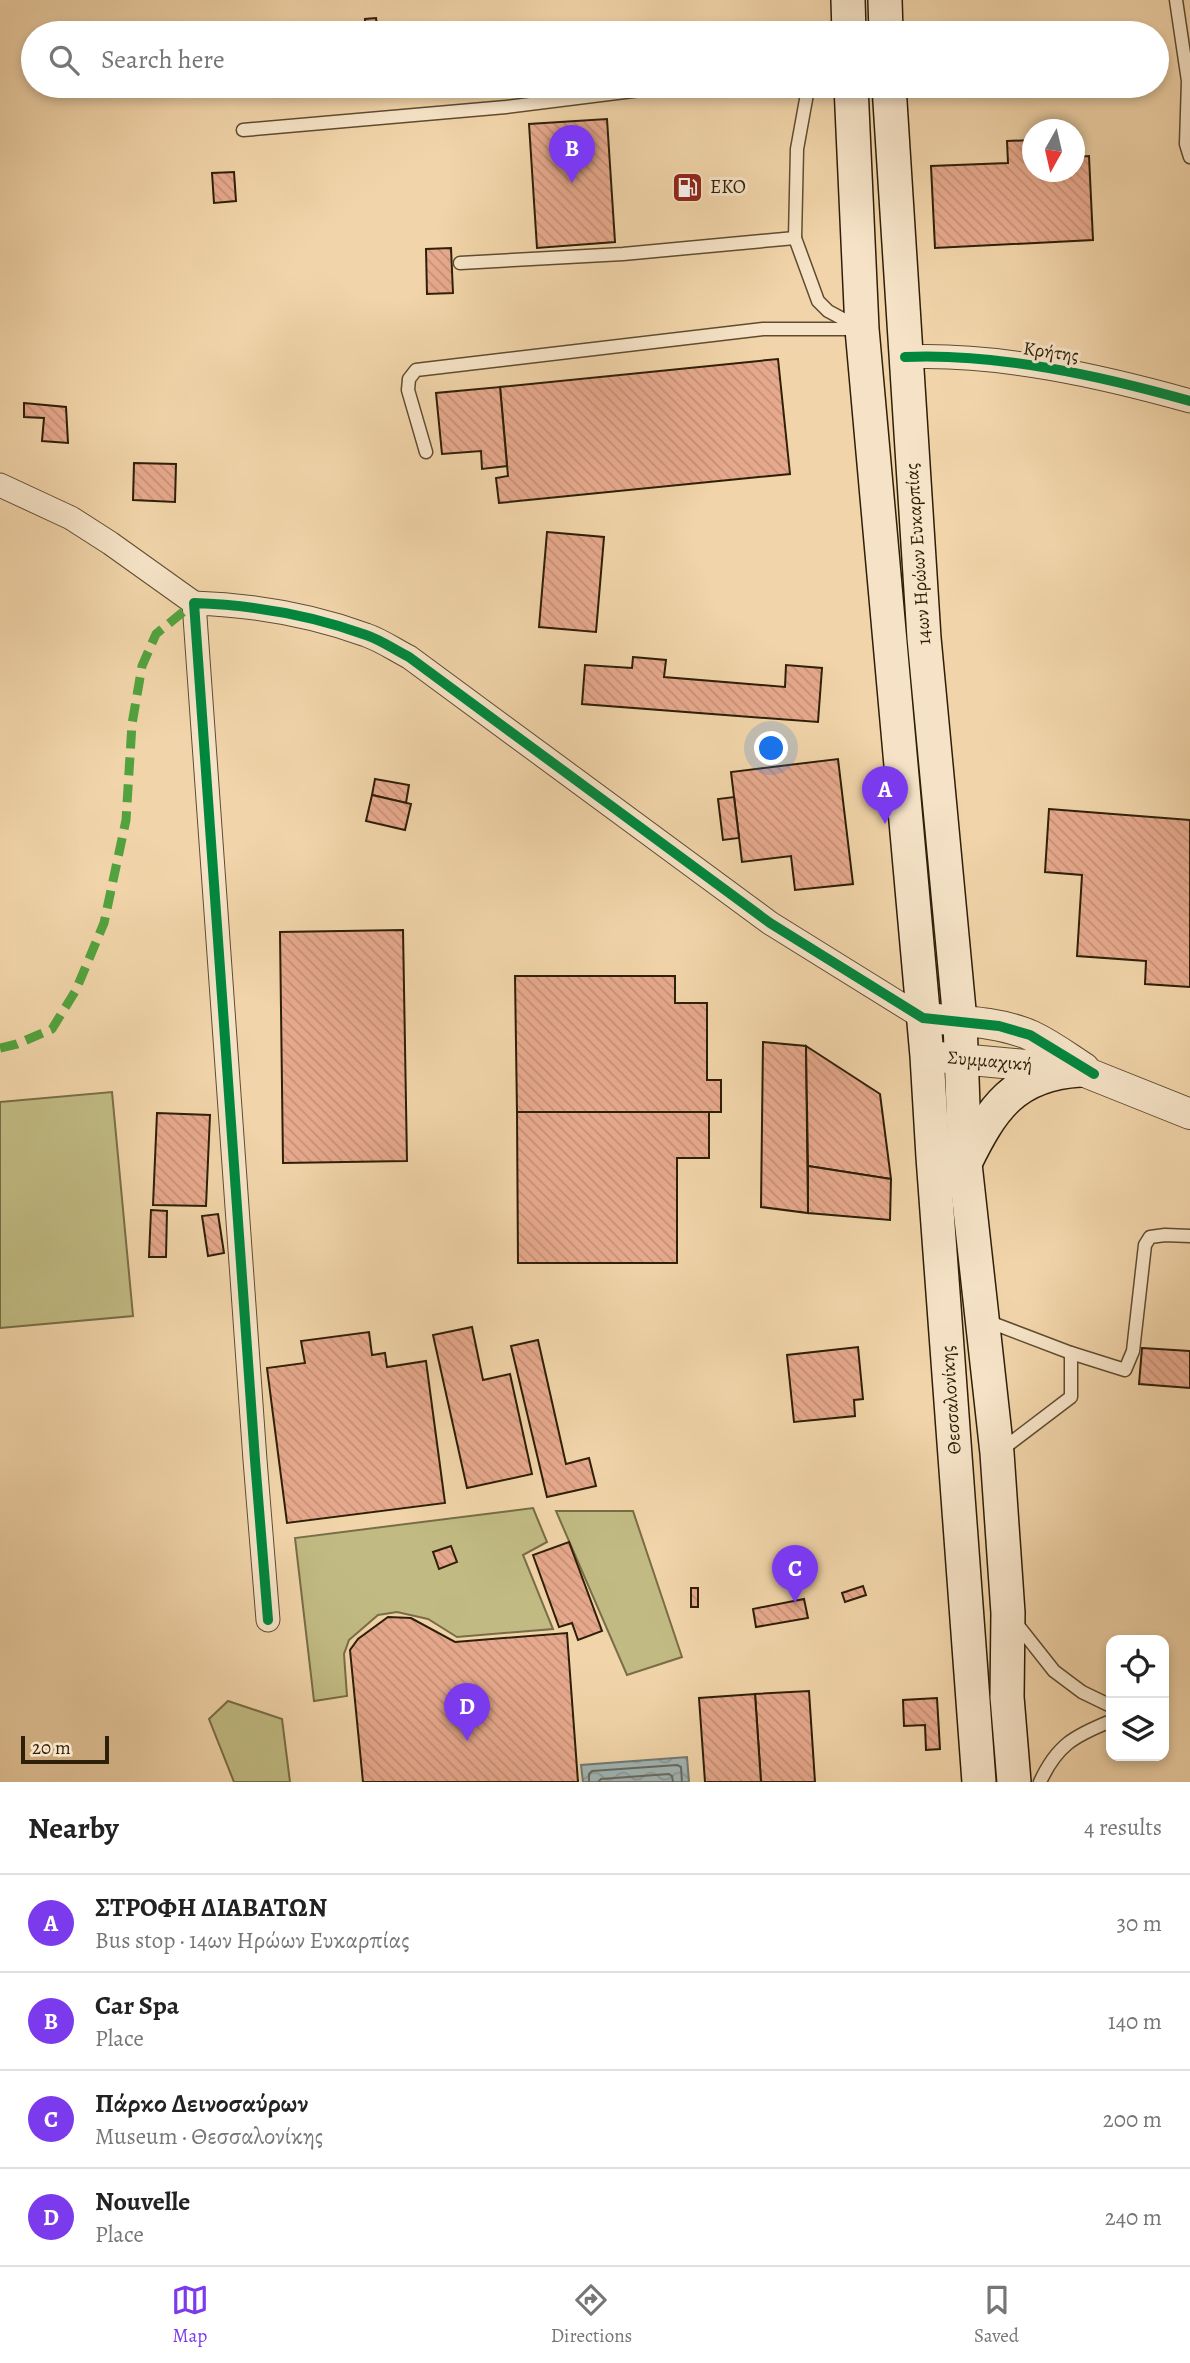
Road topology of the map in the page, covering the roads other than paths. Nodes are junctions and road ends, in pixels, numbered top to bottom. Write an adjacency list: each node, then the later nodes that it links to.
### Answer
1 (848, 0): 4 (main road)
2 (885, 0): 5 (main road)
3 (1176, 0): 11 (lane)
4 (849, 21)
5 (886, 21)
6 (578, 98): 10 (lane)
7 (806, 98): 12 (lane)
8 (852, 98): 14 (main road, 14ων Ηρώων Ευκαρπίας)
9 (889, 98): 15 (main road, 14ων Ηρώων Ευκαρπίας)
10 (243, 130)
11 (1190, 157)
12 (795, 238): 13 (lane); 14 (lane)
13 (460, 263)
14 (862, 329): 17 (lane); 20 (main road, 14ων Ηρώων Ευκαρπίας)
15 (905, 357): 16 (street, Κρήτης); 21 (main road, 14ων Ηρώων Ευκαρπίας)
16 (1190, 401)
17 (426, 452)
18 (0, 485): 19 (street)
19 (194, 603): 20 (street); 32 (street)
20 (923, 1018): 21 (street, Συμμαχική); 22 (main road, Θεσσαλονίκης)
21 (960, 1021): 23 (main road, Θεσσαλονίκης); 24 (street, Συμμαχική)
22 (927, 1056): 23 (street, Συμμαχική); 35 (main road, Θεσσαλονίκης)
23 (961, 1058): 24 (street, Συμμαχική); 26 (main road, Θεσσαλονίκης)
24 (1087, 1072): 25 (street, Συμμαχική); 26 (main road)
25 (1190, 1114)
26 (965, 1164): 28 (main road, Θεσσαλονίκης)
27 (1190, 1236): 29 (lane)
28 (983, 1320): 29 (lane); 30 (main road, Θεσσαλονίκης)
29 (1071, 1353): 30 (lane)
30 (997, 1453): 31 (main road, Θεσσαλονίκης)
31 (1008, 1613): 33 (lane); 36 (main road, Θεσσαλονίκης)
32 (268, 1620)
33 (1106, 1704)
34 (1106, 1723): 37 (lane)
35 (979, 1782)
36 (1014, 1782)
37 (1040, 1782)

